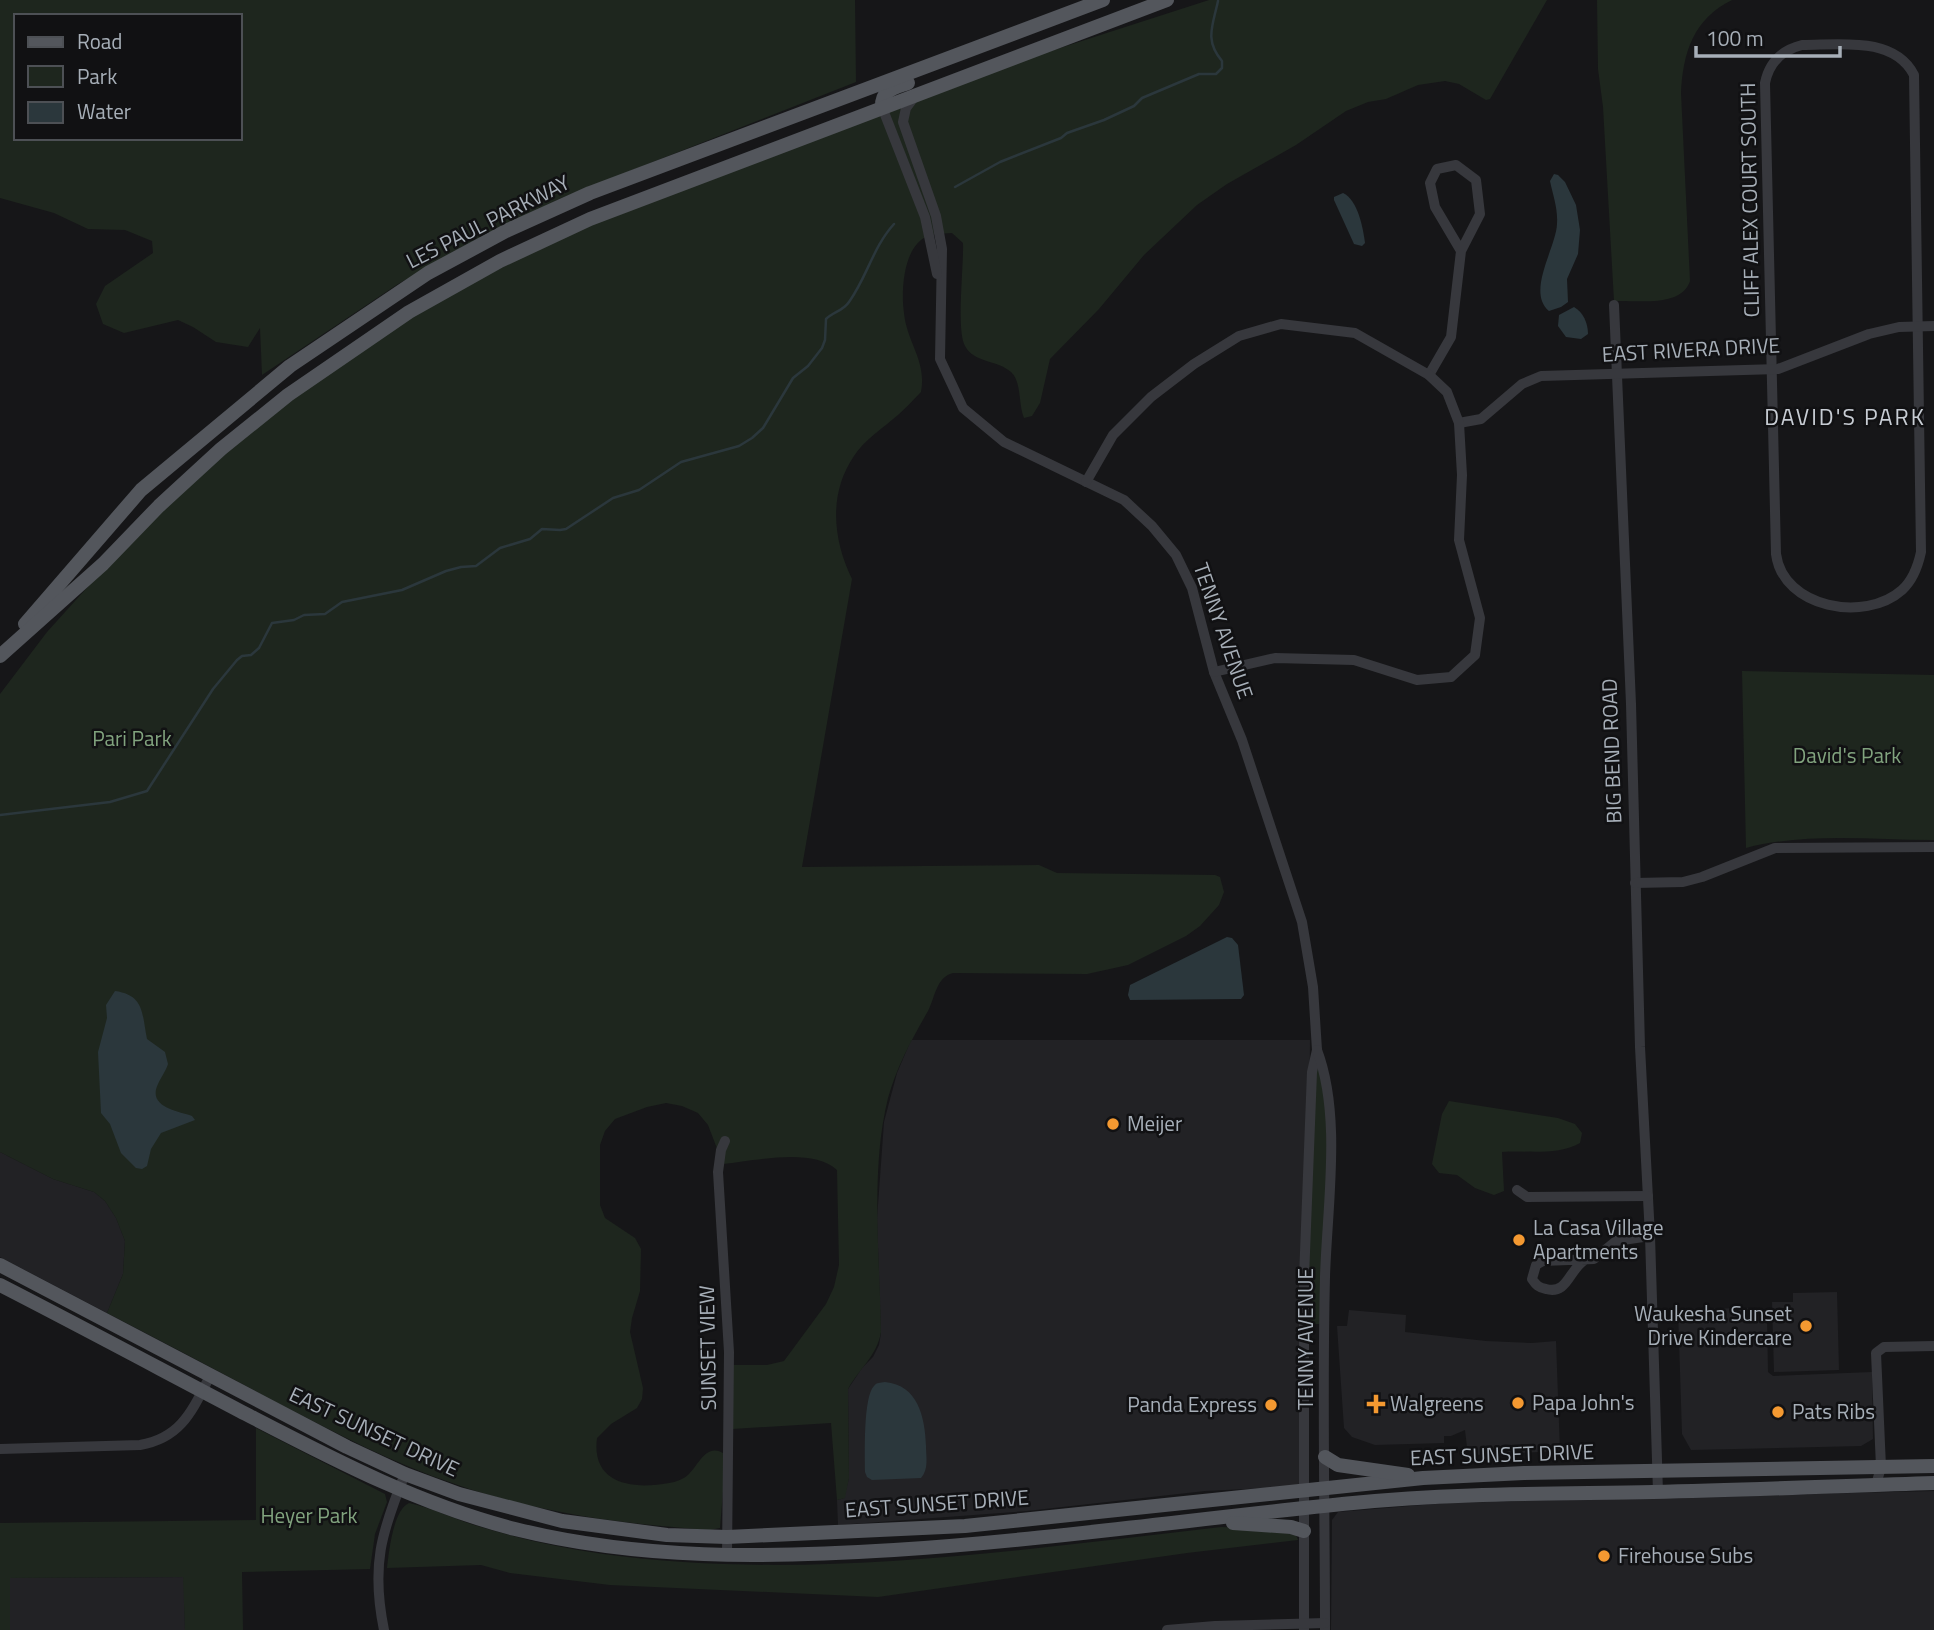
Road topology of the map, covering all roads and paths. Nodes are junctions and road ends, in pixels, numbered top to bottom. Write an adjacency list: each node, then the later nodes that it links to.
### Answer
1 (1103, 0): 3 (main road, LES PAUL PARKWAY)
2 (1167, 0): 4 (main road, LES PAUL PARKWAY)
3 (1073, 11): 5 (main road); 16 (main road, LES PAUL PARKWAY)
4 (916, 94): 5 (main road, LES PAUL PARKWAY); 7 (street, TENNY AVENUE)
5 (881, 107): 7 (street, TENNY AVENUE); 16 (main road, LES PAUL PARKWAY)
6 (1461, 251): 6 (street); 12 (street)
7 (940, 290): 15 (street, TENNY AVENUE)
8 (1614, 305): 13 (street, BIG BEND ROAD)
9 (1919, 326): 10 (street, EAST RIVERA DRIVE); 11 (street, EAST RIVERA DRIVE); 11 (street, CLIFF ALEX COURT SOUTH); 11 (street, CLIFF ALEX COURT SOUTH)
10 (1934, 326)
11 (1771, 369): 13 (street, EAST RIVERA DRIVE)
12 (1429, 374): 14 (street); 15 (street)
13 (1617, 374): 14 (street, EAST RIVERA DRIVE); 19 (street, BIG BEND ROAD)
14 (1459, 423): 17 (street)
15 (1086, 482): 17 (street, TENNY AVENUE)
16 (0, 654)
17 (1214, 672): 20 (street, TENNY AVENUE)
18 (1934, 847): 19 (street)
19 (1634, 883): 25 (street, BIG BEND ROAD)
20 (1317, 1049): 23 (street, TENNY AVENUE); 24 (street, TENNY AVENUE)
21 (725, 1141): 53 (street, SUNSET VIEW)
22 (1517, 1190): 25 (street)
23 (1308, 1193): 24 (street); 30 (street, TENNY AVENUE)
24 (1329, 1193): 31 (street, TENNY AVENUE)
25 (1648, 1196): 26 (street, BIG BEND ROAD)
26 (1650, 1236): 27 (street); 39 (street, BIG BEND ROAD)
27 (1585, 1260): 27 (street)
28 (0, 1265): 33 (main road, EAST SUNSET DRIVE)
29 (0, 1285): 34 (main road, EAST SUNSET DRIVE)
30 (1304, 1324): 31 (street); 45 (street, TENNY AVENUE)
31 (1325, 1324): 36 (street, TENNY AVENUE)
32 (1934, 1346): 38 (street)
33 (211, 1376): 34 (street); 40 (main road, EAST SUNSET DRIVE)
34 (202, 1391): 35 (street); 46 (main road, EAST SUNSET DRIVE)
35 (0, 1449)
36 (1325, 1457): 41 (main road); 44 (street, TENNY AVENUE)
37 (1934, 1465): 38 (main road, EAST SUNSET DRIVE)
38 (1881, 1467): 39 (main road, EAST SUNSET DRIVE); 43 (street)
39 (1657, 1471): 41 (main road, EAST SUNSET DRIVE); 47 (street, BIG BEND ROAD)
40 (405, 1474): 46 (street); 53 (main road, EAST SUNSET DRIVE)
41 (1423, 1478): 44 (main road, EAST SUNSET DRIVE)
42 (1934, 1483): 43 (main road, EAST SUNSET DRIVE)
43 (1876, 1485): 47 (main road, EAST SUNSET DRIVE)
44 (1325, 1487): 45 (main road, EAST SUNSET DRIVE); 48 (street, TENNY AVENUE)
45 (1305, 1489): 49 (street, TENNY AVENUE); 51 (main road, EAST SUNSET DRIVE)
46 (398, 1490): 55 (main road, EAST SUNSET DRIVE); 60 (street)
47 (1658, 1492): 48 (main road, EAST SUNSET DRIVE)
48 (1325, 1506): 49 (main road, EAST SUNSET DRIVE); 57 (street, TENNY AVENUE)
49 (1304, 1509): 50 (main road, EAST SUNSET DRIVE); 52 (street, TENNY AVENUE)
50 (1211, 1520): 52 (main road); 54 (main road, EAST SUNSET DRIVE)
51 (965, 1526): 53 (main road, EAST SUNSET DRIVE); 54 (street)
52 (1304, 1531): 56 (street, TENNY AVENUE)
53 (727, 1537): 55 (street, SUNSET VIEW)
54 (968, 1545): 55 (main road, EAST SUNSET DRIVE)
55 (727, 1556)
56 (1305, 1566): 57 (street); 59 (street, TENNY AVENUE)
57 (1325, 1566): 58 (street, TENNY AVENUE)
58 (1325, 1626): 59 (street)
59 (1304, 1627): 61 (street)
60 (384, 1630)
61 (1167, 1630)

